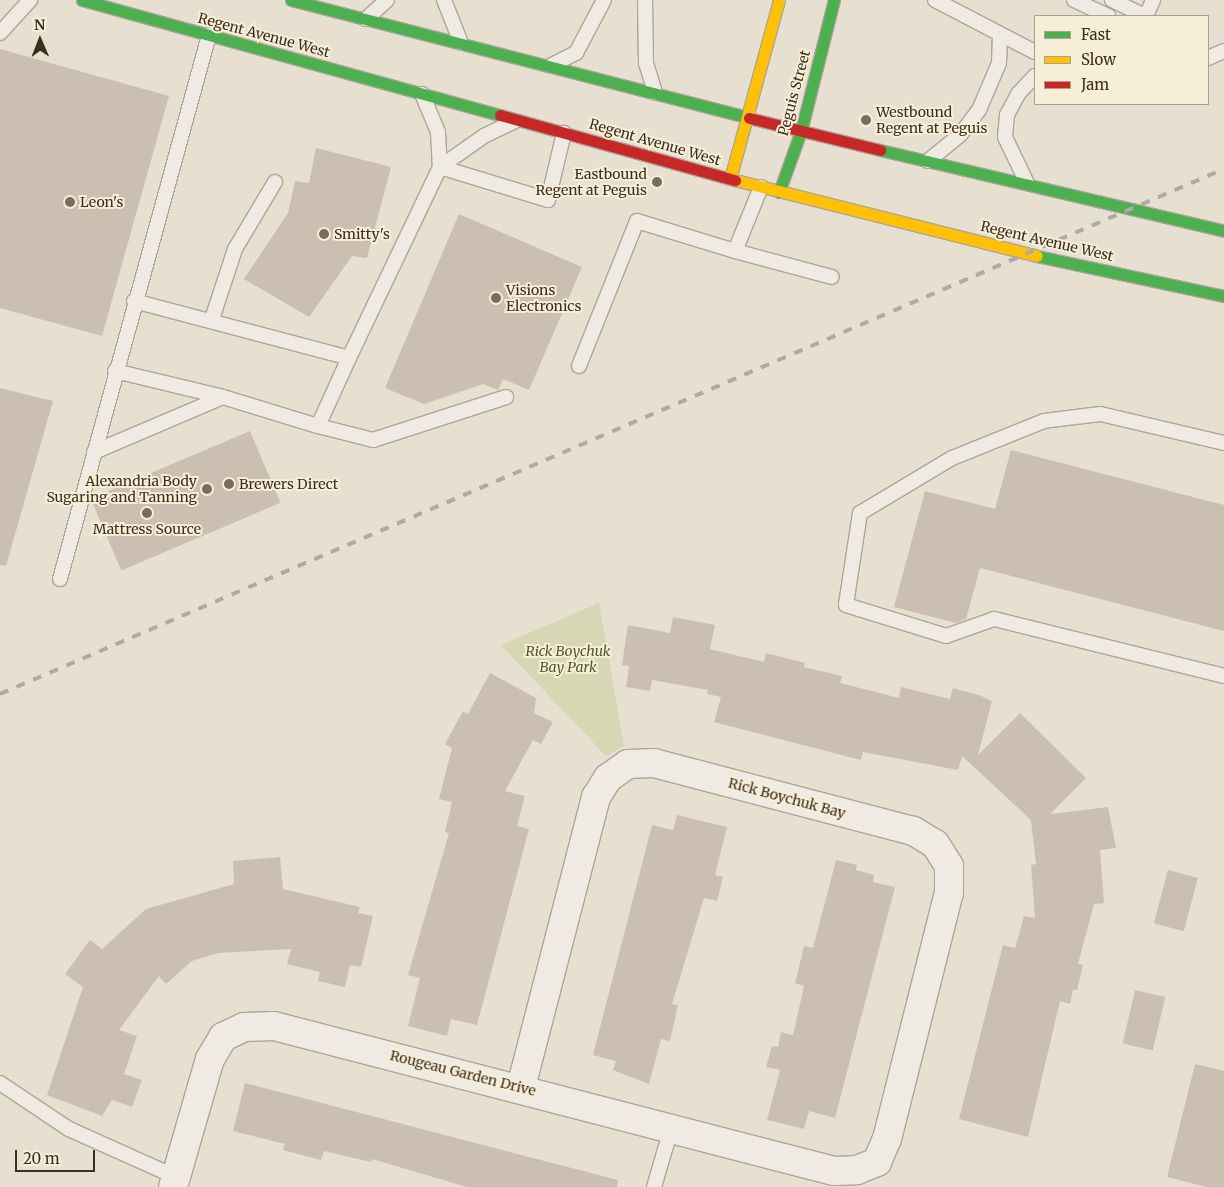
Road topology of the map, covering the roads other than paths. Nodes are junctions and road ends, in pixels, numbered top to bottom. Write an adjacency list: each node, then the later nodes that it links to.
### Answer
1 (30, 0): 18 (lane)
2 (82, 0): 19 (main road, Regent Avenue West)
3 (291, 0): 17 (main road)
4 (387, 0): 17 (lane)
5 (444, 0): 21 (lane)
6 (604, 0): 25 (lane)
7 (645, 0): 28 (lane)
8 (779, 0): 29 (main road)
9 (834, 0): 31 (main road, Peguis Street)
10 (935, 0): 20 (lane)
11 (1074, 0): 14 (lane)
12 (1112, 0): 15 (lane)
13 (1153, 0): 16 (lane)
14 (1106, 15)
15 (1143, 15)
16 (1146, 15)
17 (366, 19): 21 (main road)
18 (0, 33)
19 (209, 35): 27 (main road, Regent Avenue West); 44 (lane)
20 (1000, 36): 23 (lane); 33 (lane)
21 (461, 43): 25 (main road)
22 (1224, 51): 24 (lane)
23 (1034, 52)
24 (1209, 58)
25 (550, 66): 28 (main road)
26 (1034, 77): 37 (lane)
27 (421, 93): 30 (main road, Regent Avenue West); 34 (lane)
28 (655, 93): 29 (main road)
29 (747, 117): 31 (main road); 35 (main road)
30 (517, 120): 32 (main road, Regent Avenue West); 34 (lane)
31 (801, 131): 33 (main road); 39 (main road, Peguis Street)
32 (564, 133): 34 (lane); 35 (main road, Regent Avenue West)
33 (927, 162): 37 (main road)
34 (440, 167): 46 (lane)
35 (730, 179): 38 (main road, Regent Avenue West)
36 (275, 182): 45 (lane)
37 (1028, 186): 40 (main road)
38 (761, 187): 39 (main road, Regent Avenue West); 41 (lane)
39 (779, 192): 43 (main road, Regent Avenue West)
40 (1224, 231)
41 (735, 250): 42 (lane); 47 (lane)
42 (832, 277)
43 (1224, 296)
44 (134, 301): 45 (lane); 48 (lane)
45 (212, 318): 46 (lane)
46 (349, 358): 51 (lane)
47 (579, 366)
48 (115, 370): 49 (lane); 53 (lane)
49 (223, 397): 51 (lane); 53 (lane)
50 (506, 397): 51 (lane)
51 (318, 426)
52 (1223, 440): 55 (lane)
53 (94, 452): 54 (lane)
54 (60, 579)
55 (1224, 676)
56 (0, 1083): 60 (lane)
57 (521, 1088): 58 (street, Rougeau Garden Drive); 59 (street, Rick Boychuk Bay); 60 (street, Rougeau Garden Drive)
58 (671, 1130): 59 (street, Rougeau Garden Drive); 61 (lane)
59 (857, 1170)
60 (177, 1184)
61 (654, 1187)

